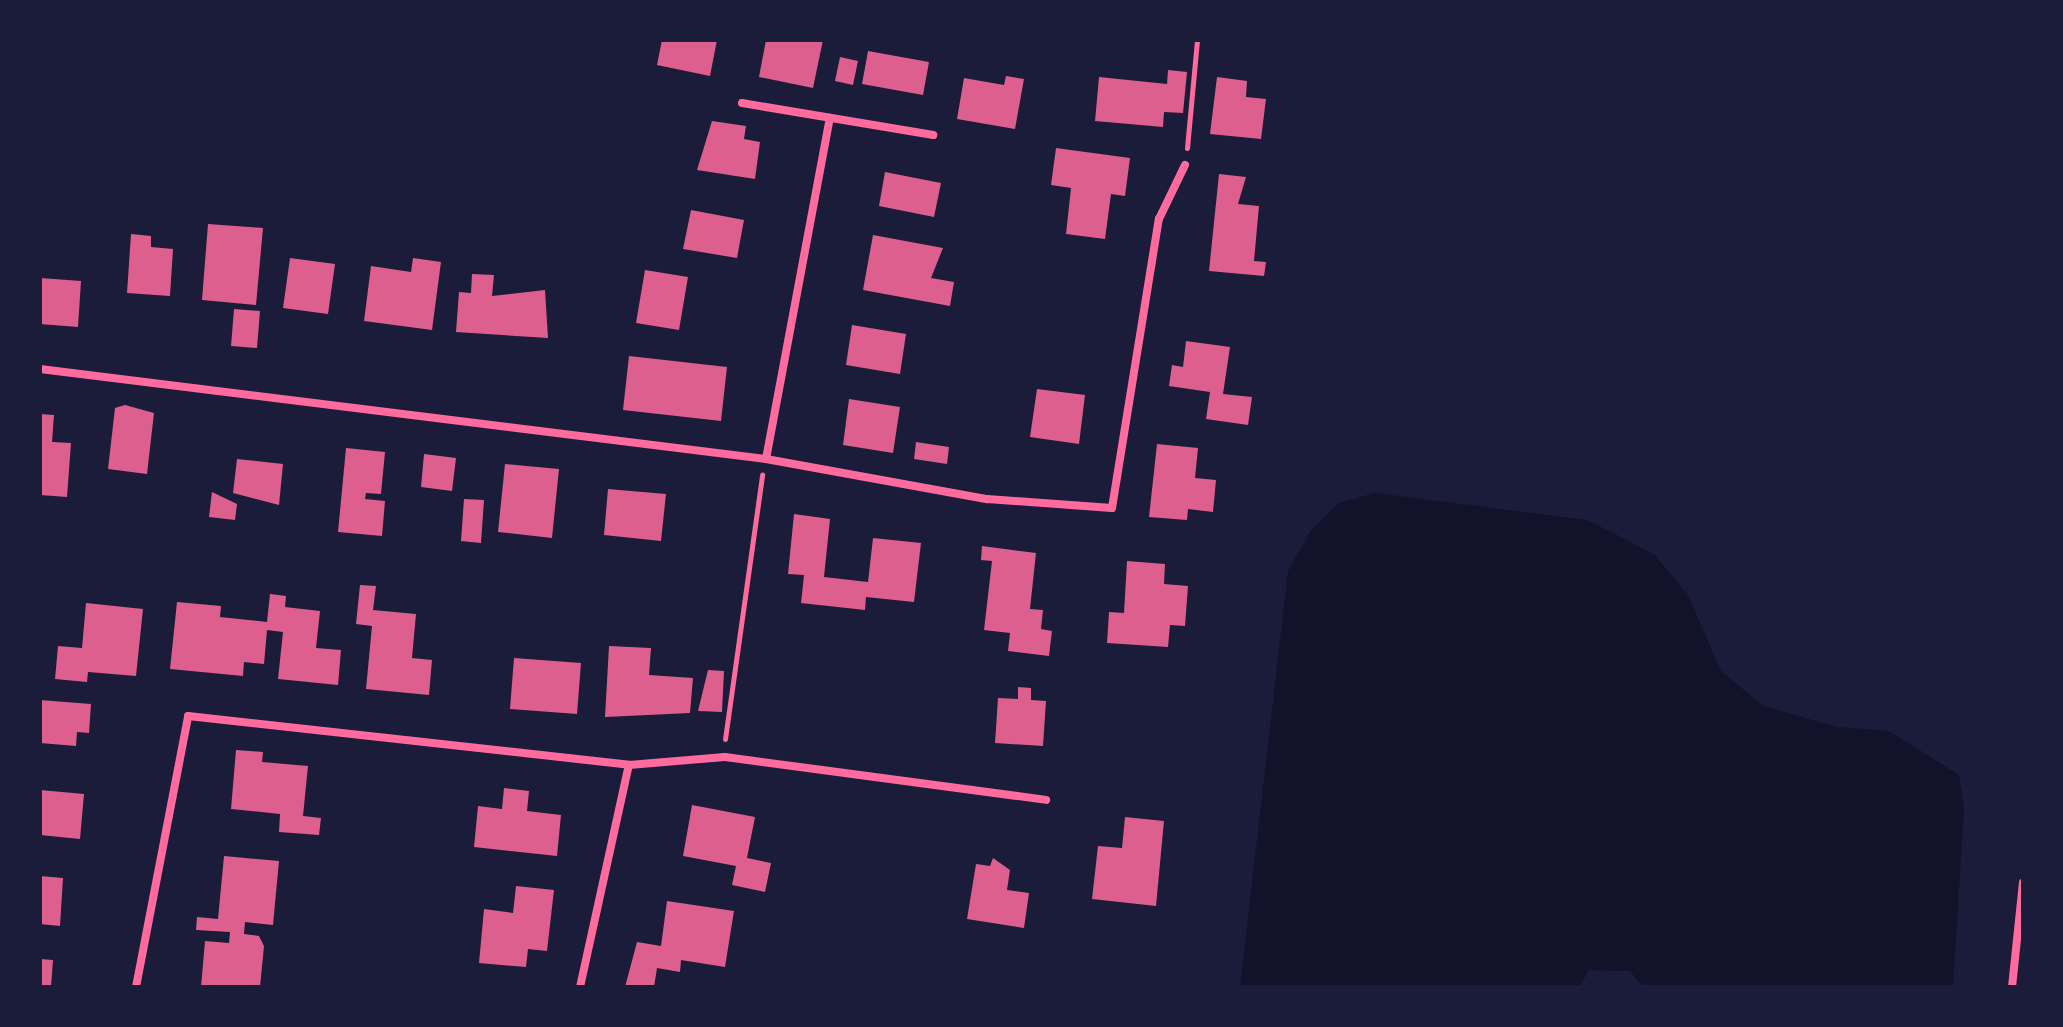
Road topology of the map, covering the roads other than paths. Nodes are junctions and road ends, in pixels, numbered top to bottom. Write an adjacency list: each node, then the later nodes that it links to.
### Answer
1 (742, 103): 2 (street)
2 (830, 118): 3 (street); 6 (street)
3 (933, 135)
4 (1185, 165): 6 (street)
5 (40, 369): 6 (street)
6 (766, 459)
7 (629, 765): 8 (street); 10 (street); 11 (street)
8 (1046, 800)
9 (2023, 883): 12 (street)
10 (136, 987)
11 (580, 987)
12 (2012, 987)

